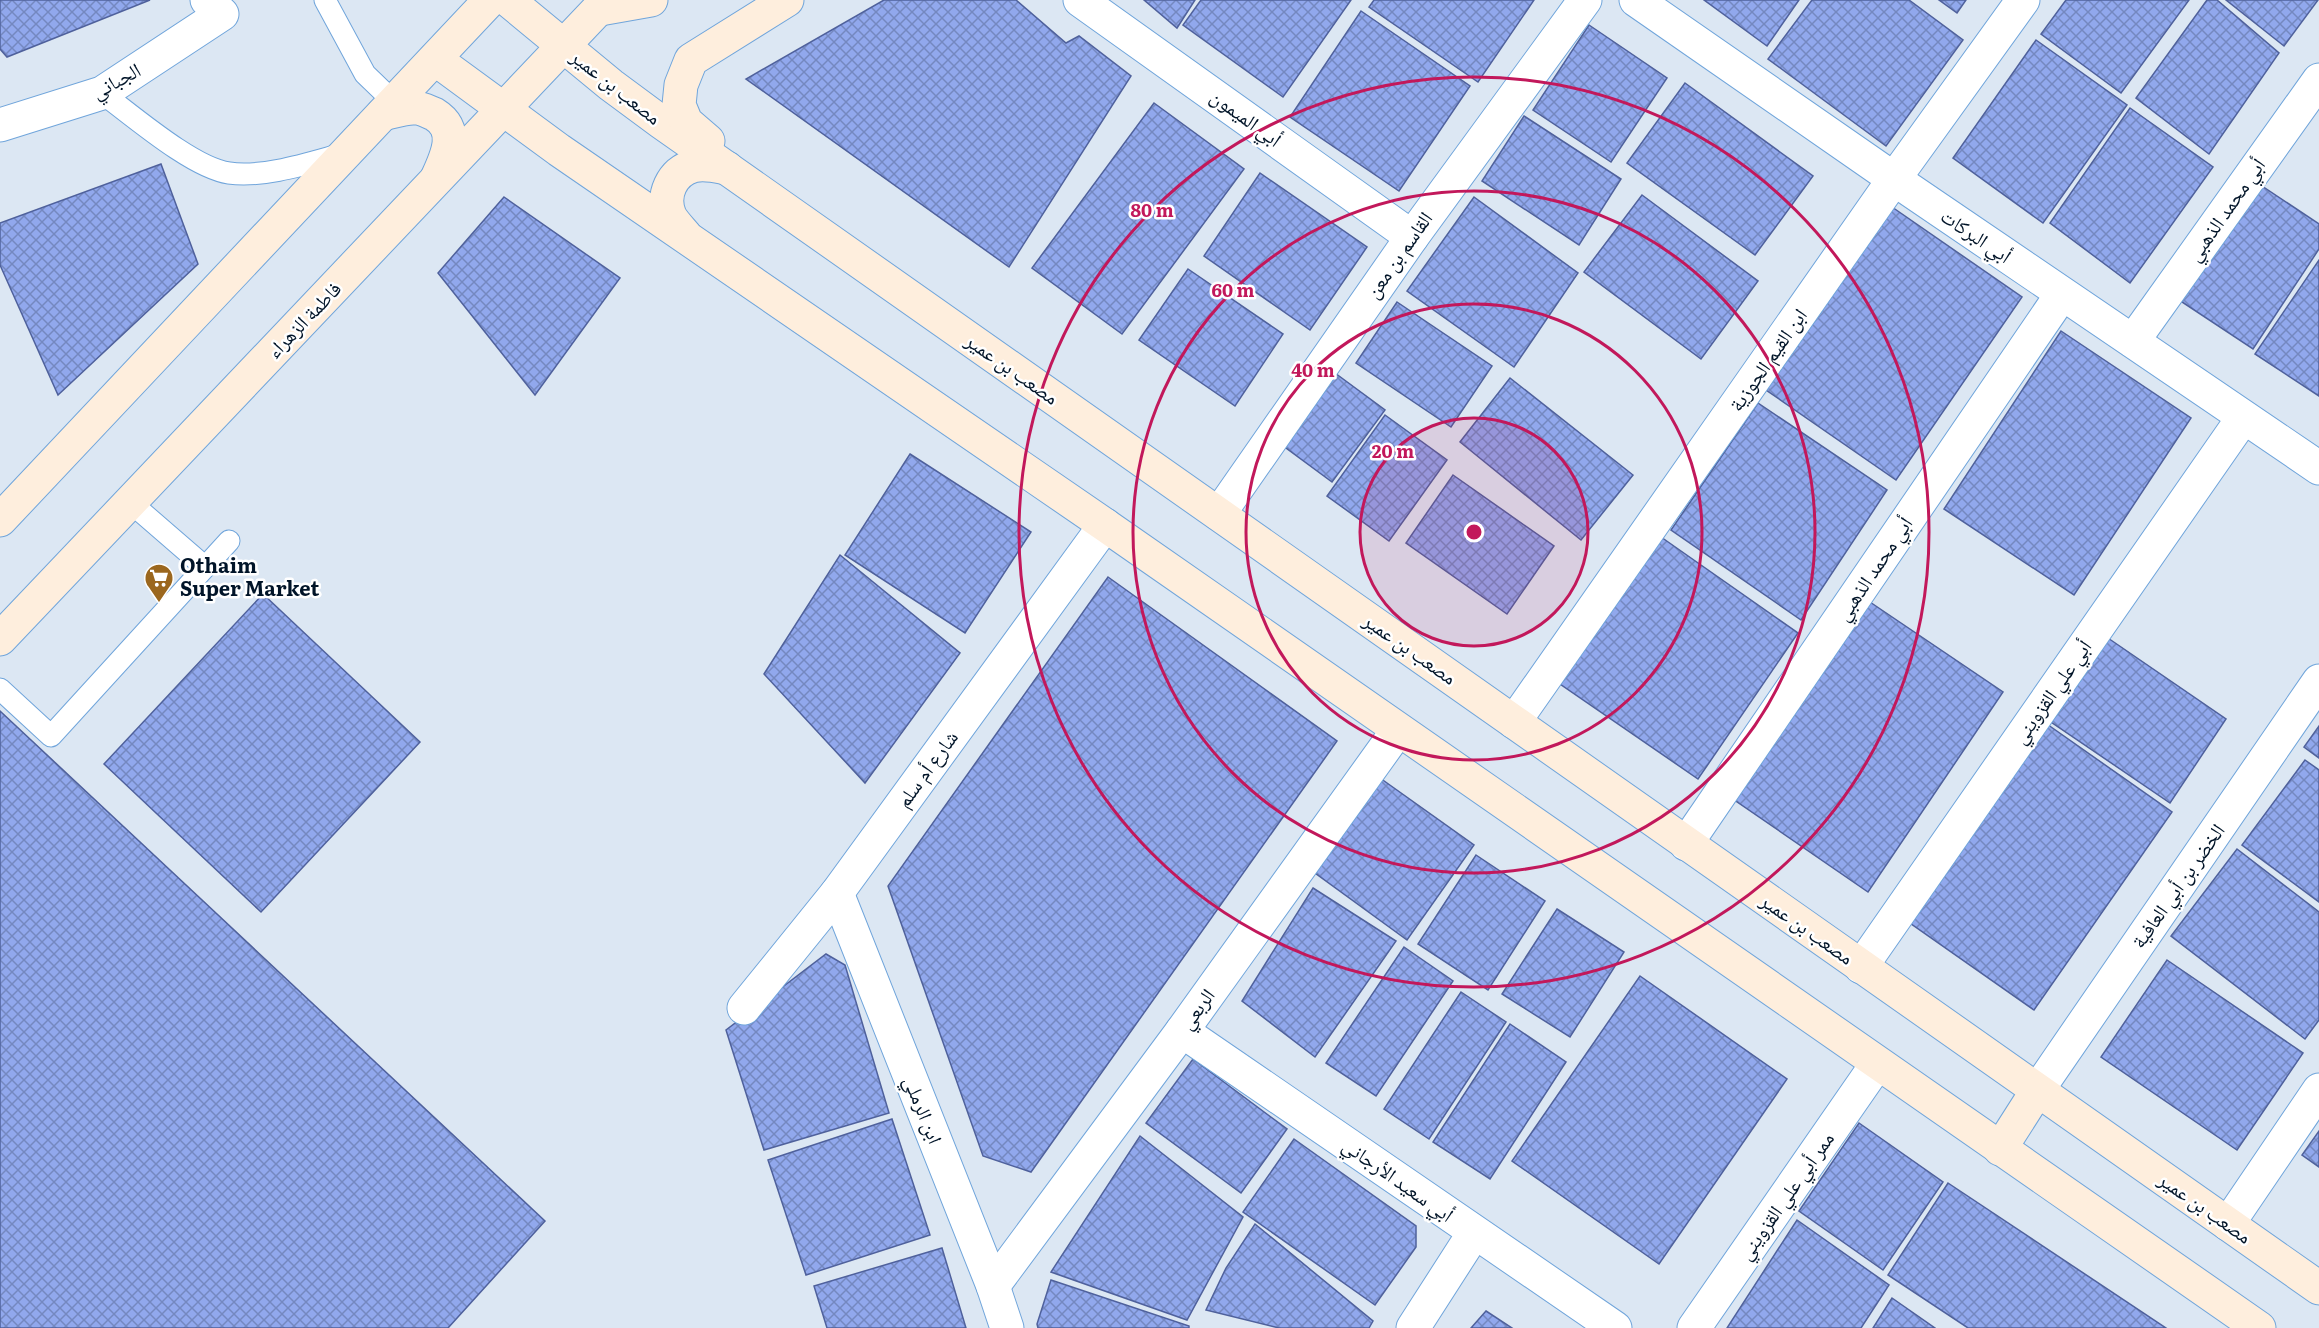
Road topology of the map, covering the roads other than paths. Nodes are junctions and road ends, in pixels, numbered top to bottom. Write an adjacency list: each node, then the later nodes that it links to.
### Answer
1 (325, 0): 16 (lane)
2 (490, 0): 13 (street)
3 (507, 0): 12 (street, مصعب بن عمير)
4 (651, 0): 9 (street)
5 (787, 0): 23 (street)
6 (1080, 0): 25 (street, أبي الميمون)
7 (1585, 0): 25 (street, القاسم بن معن)
8 (2023, 0): 21 (street, ابن القيم الجوزية)
9 (603, 4): 12 (street, فاطمة الزهراء)
10 (1650, 4): 21 (street, أبي البركات)
11 (214, 7): 15 (street, الجباني)
12 (562, 46): 17 (street, فاطمة الزهراء); 20 (street, مصعب بن عمير)
13 (435, 59): 16 (street); 17 (street)
14 (2319, 80): 27 (street, أبي محمد الذهبي)
15 (102, 93): 18 (street, الجباني); 19 (lane)
16 (388, 108): 19 (street); 22 (street)
17 (504, 111): 22 (street, فاطمة الزهراء); 24 (street)
18 (0, 125)
19 (346, 153): 32 (street)
20 (727, 168): 23 (street, مصعب بن عمير); 24 (street)
21 (1894, 179): 26 (street, أبي البركات); 39 (street, ابن القيم الجوزية)
22 (433, 185): 30 (street, فاطمة الزهراء)
23 (790, 214): 31 (street, مصعب بن عمير)
24 (687, 237): 33 (street)
25 (1412, 237): 31 (street, القاسم بن معن)
26 (2062, 294): 27 (street, أبي البركات); 41 (street, أبي محمد الذهبي)
27 (2133, 341): 28 (street, أبي البركات)
28 (2243, 418): 29 (street, أبي البركات); 43 (street, أبي علي القزويني)
29 (2319, 468)
30 (130, 502): 35 (lane); 36 (street, فاطمة الزهراء)
31 (1219, 514): 39 (street, مصعب بن عمير)
32 (0, 520)
33 (1105, 525): 40 (street); 42 (street, شارع أم سلم)
34 (229, 541): 35 (lane)
35 (205, 567): 38 (lane)
36 (0, 639)
37 (2319, 681): 48 (street, الخضر بن أبي العافية)
38 (0, 689)
39 (1514, 722): 41 (street, مصعب بن عمير)
40 (1398, 730): 45 (street, الربعي); 46 (street)
41 (1686, 844): 43 (street, مصعب بن عمير)
42 (837, 893): 44 (street, شارع أم سلم); 52 (street, ابن الرملي)
43 (1861, 967): 48 (street, مصعب بن عمير)
44 (744, 1008)
45 (1182, 1031): 51 (street, أبي سعيد الأرجاني); 52 (street, الربعي)
46 (1877, 1064): 49 (street); 57 (street, ممر أبي علي القزويني)
47 (2319, 1090): 50 (street)
48 (2037, 1091): 49 (street); 50 (street, مصعب بن عمير)
49 (2000, 1149): 58 (street)
50 (2228, 1224): 53 (street, مصعب بن عمير)
51 (1474, 1233): 55 (street); 56 (street, أبي سعيد الأرجاني)
52 (993, 1286): 54 (street, ابن الرملي)
53 (2319, 1288)
54 (1007, 1328)
55 (1413, 1328)
56 (1615, 1328)
57 (1694, 1328)
58 (2259, 1328)

